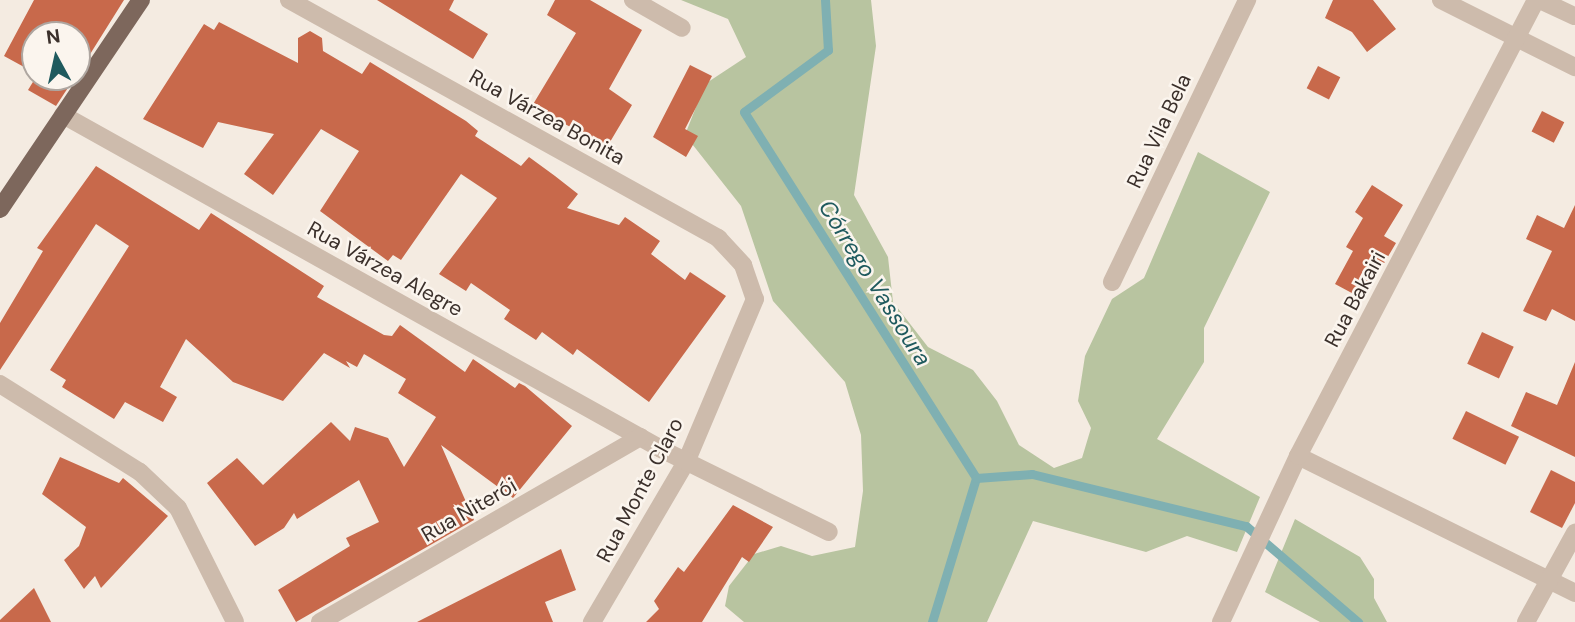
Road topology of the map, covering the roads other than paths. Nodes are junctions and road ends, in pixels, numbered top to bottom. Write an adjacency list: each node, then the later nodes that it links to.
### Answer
1 (141, 0): 11 (main road)
2 (289, 0): 14 (street, Rua Várzea Bonita)
3 (633, 0): 8 (street)
4 (1247, 0): 13 (street, Rua Vila Bela)
5 (1441, 0): 9 (street)
6 (1538, 0): 7 (street); 9 (street, Rua Bakairi)
7 (1575, 16)
8 (682, 28)
9 (1517, 40): 10 (street); 17 (street, Rua Bakairi)
10 (1575, 67)
11 (63, 115): 12 (main road); 16 (street, Rua Várzea Alegre)
12 (0, 209)
13 (1112, 282)
14 (755, 299): 18 (street, Rua Monte Claro)
15 (0, 384): 23 (street)
16 (640, 437): 18 (street, Rua Várzea Alegre); 24 (street, Rua Niterói)
17 (1298, 456): 21 (street); 26 (street, Rua Bakairi)
18 (686, 462): 19 (street, Rua Várzea Alegre); 25 (street, Rua Monte Claro)
19 (829, 532)
20 (1575, 533): 21 (street)
21 (1551, 581): 22 (street); 27 (street)
22 (1575, 593)
23 (235, 622)
24 (320, 622)
25 (592, 622)
26 (1221, 622)
27 (1526, 622)

